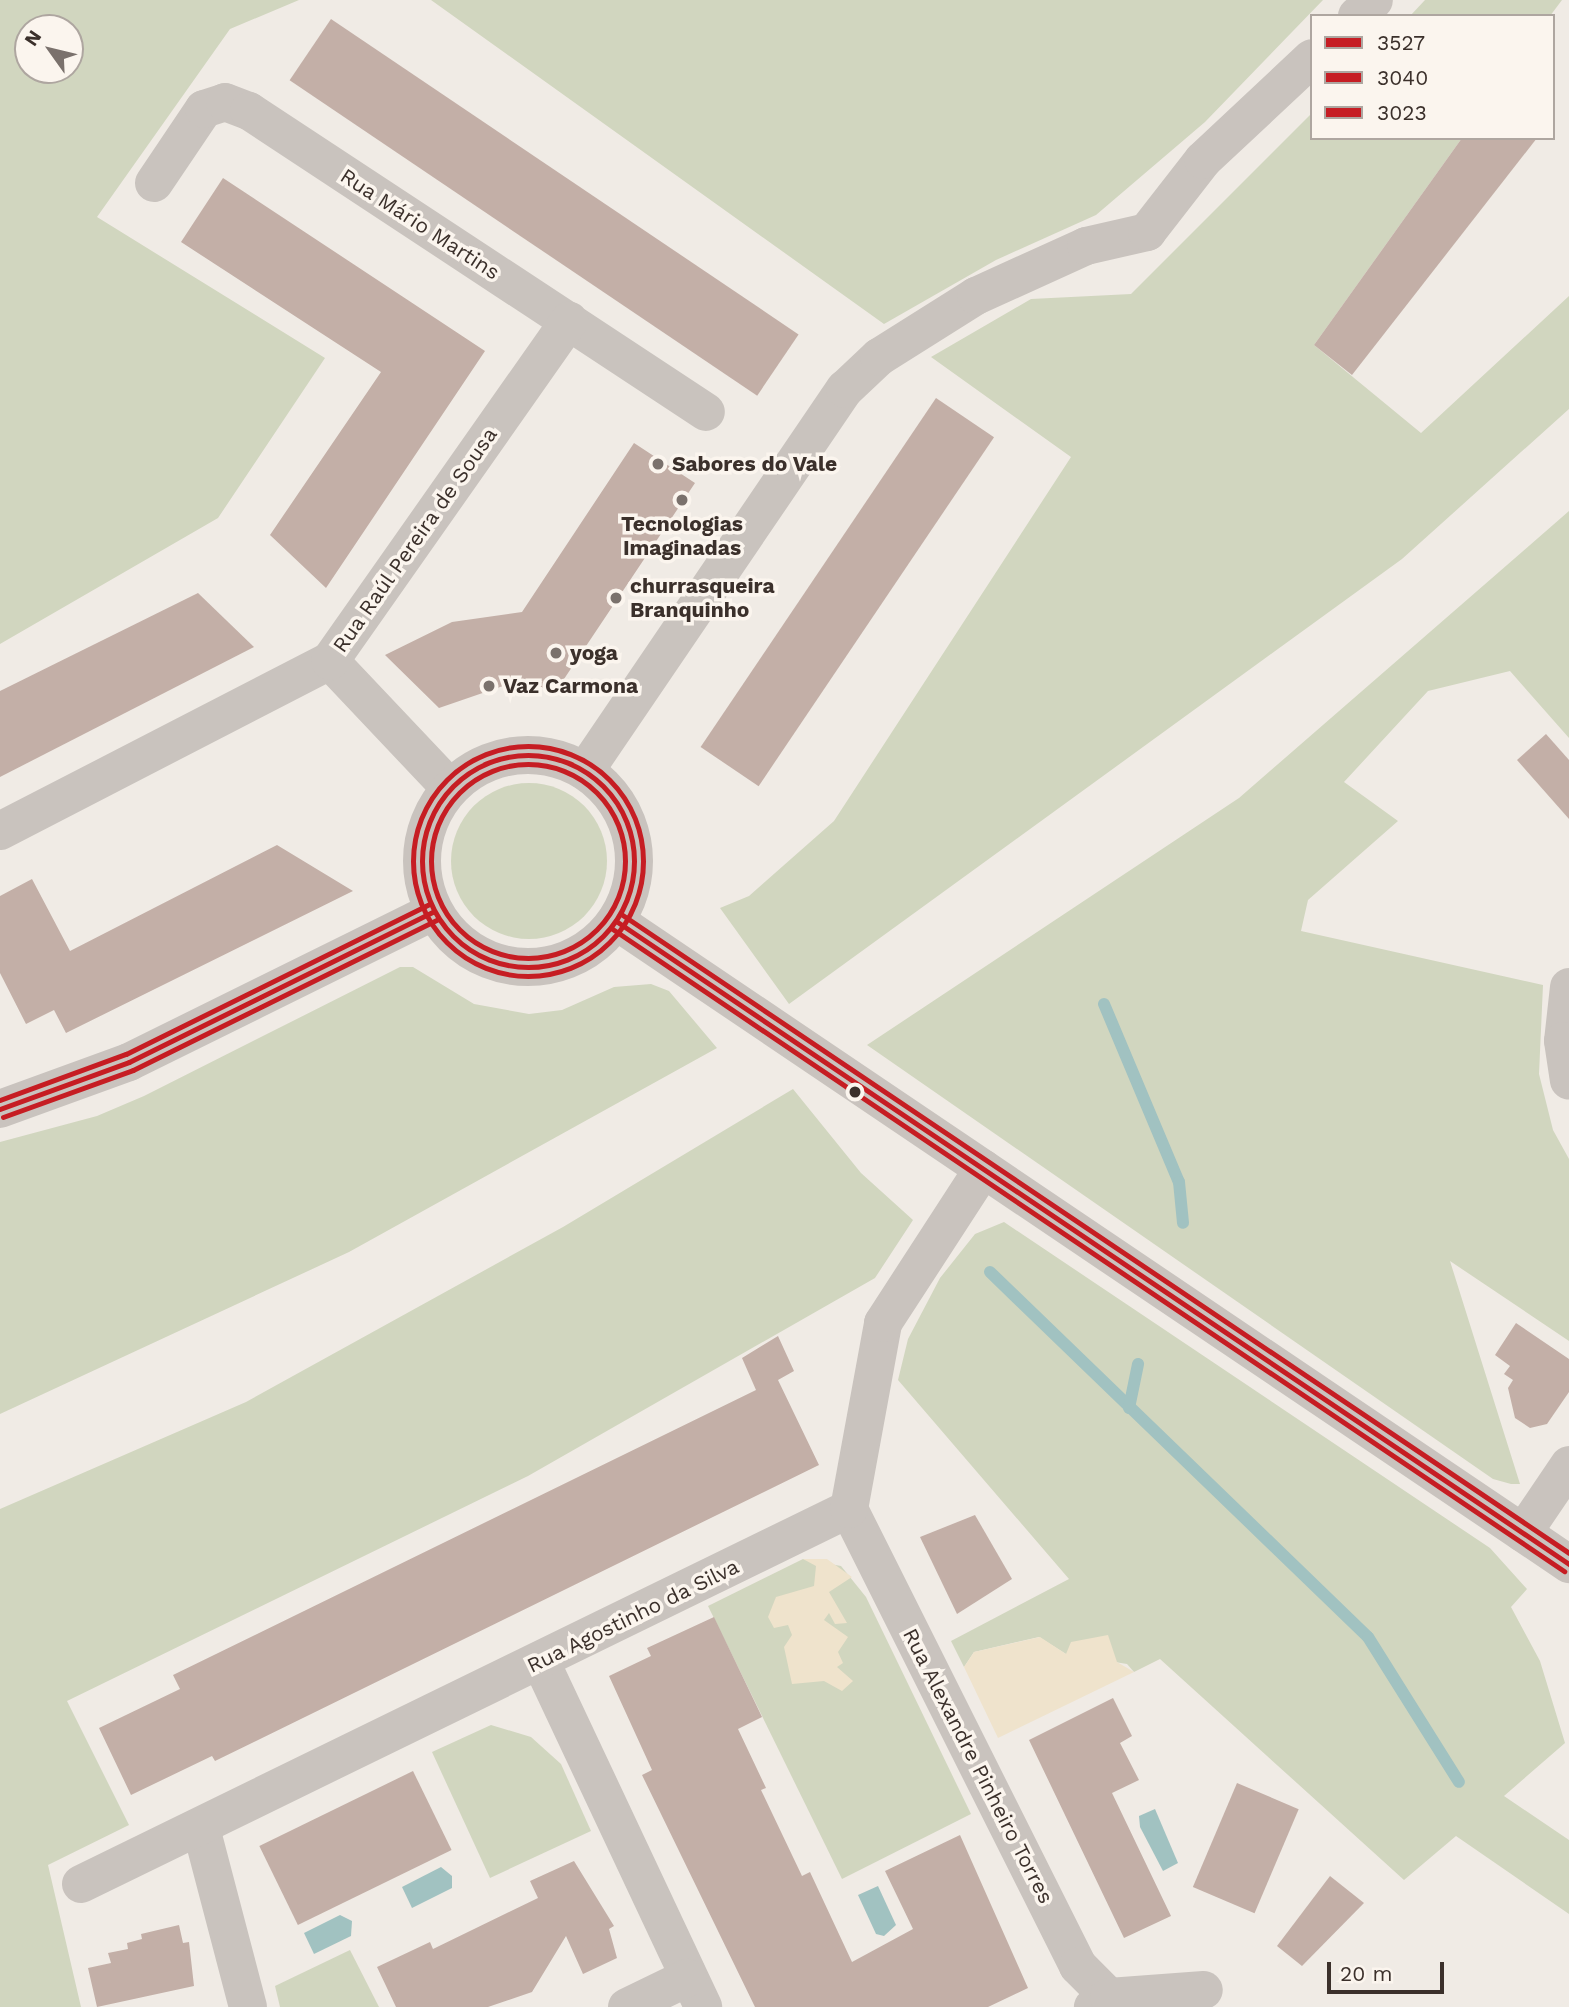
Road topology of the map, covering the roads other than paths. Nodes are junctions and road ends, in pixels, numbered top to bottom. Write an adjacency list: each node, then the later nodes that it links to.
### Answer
1 (1374, 0): 2 (street)
2 (1359, 14)
3 (1310, 60): 8 (street)
4 (154, 183): 5 (street, Rua Mário Martins)
5 (569, 321): 6 (street, Rua Mário Martins); 7 (street, Rua Raúl Pereira de Sousa)
6 (706, 412)
7 (330, 661): 9 (street); 10 (street, Rua Raúl Pereira de Sousa)
8 (585, 771): 9 (street); 12 (street)
9 (450, 788): 11 (street)
10 (0, 831)
11 (433, 912): 12 (street); 15 (street)
12 (616, 921): 16 (street)
13 (1569, 987): 14 (street)
14 (1569, 1081)
15 (0, 1108)
16 (983, 1169): 18 (street); 19 (street)
17 (1569, 1465): 19 (street)
18 (849, 1509): 21 (street, Rua Agostinho da Silva); 26 (street, Rua Alexandre Pinheiro Torres)
19 (1523, 1533): 20 (street)
20 (1569, 1564)
21 (541, 1662): 22 (street, Rua Agostinho da Silva); 25 (street)
22 (201, 1828): 23 (street, Rua Agostinho da Silva); 27 (street)
23 (81, 1884)
24 (1204, 1990): 26 (street)
25 (695, 1992): 28 (street)
26 (1101, 2002)
27 (247, 2007)
28 (628, 2007)

